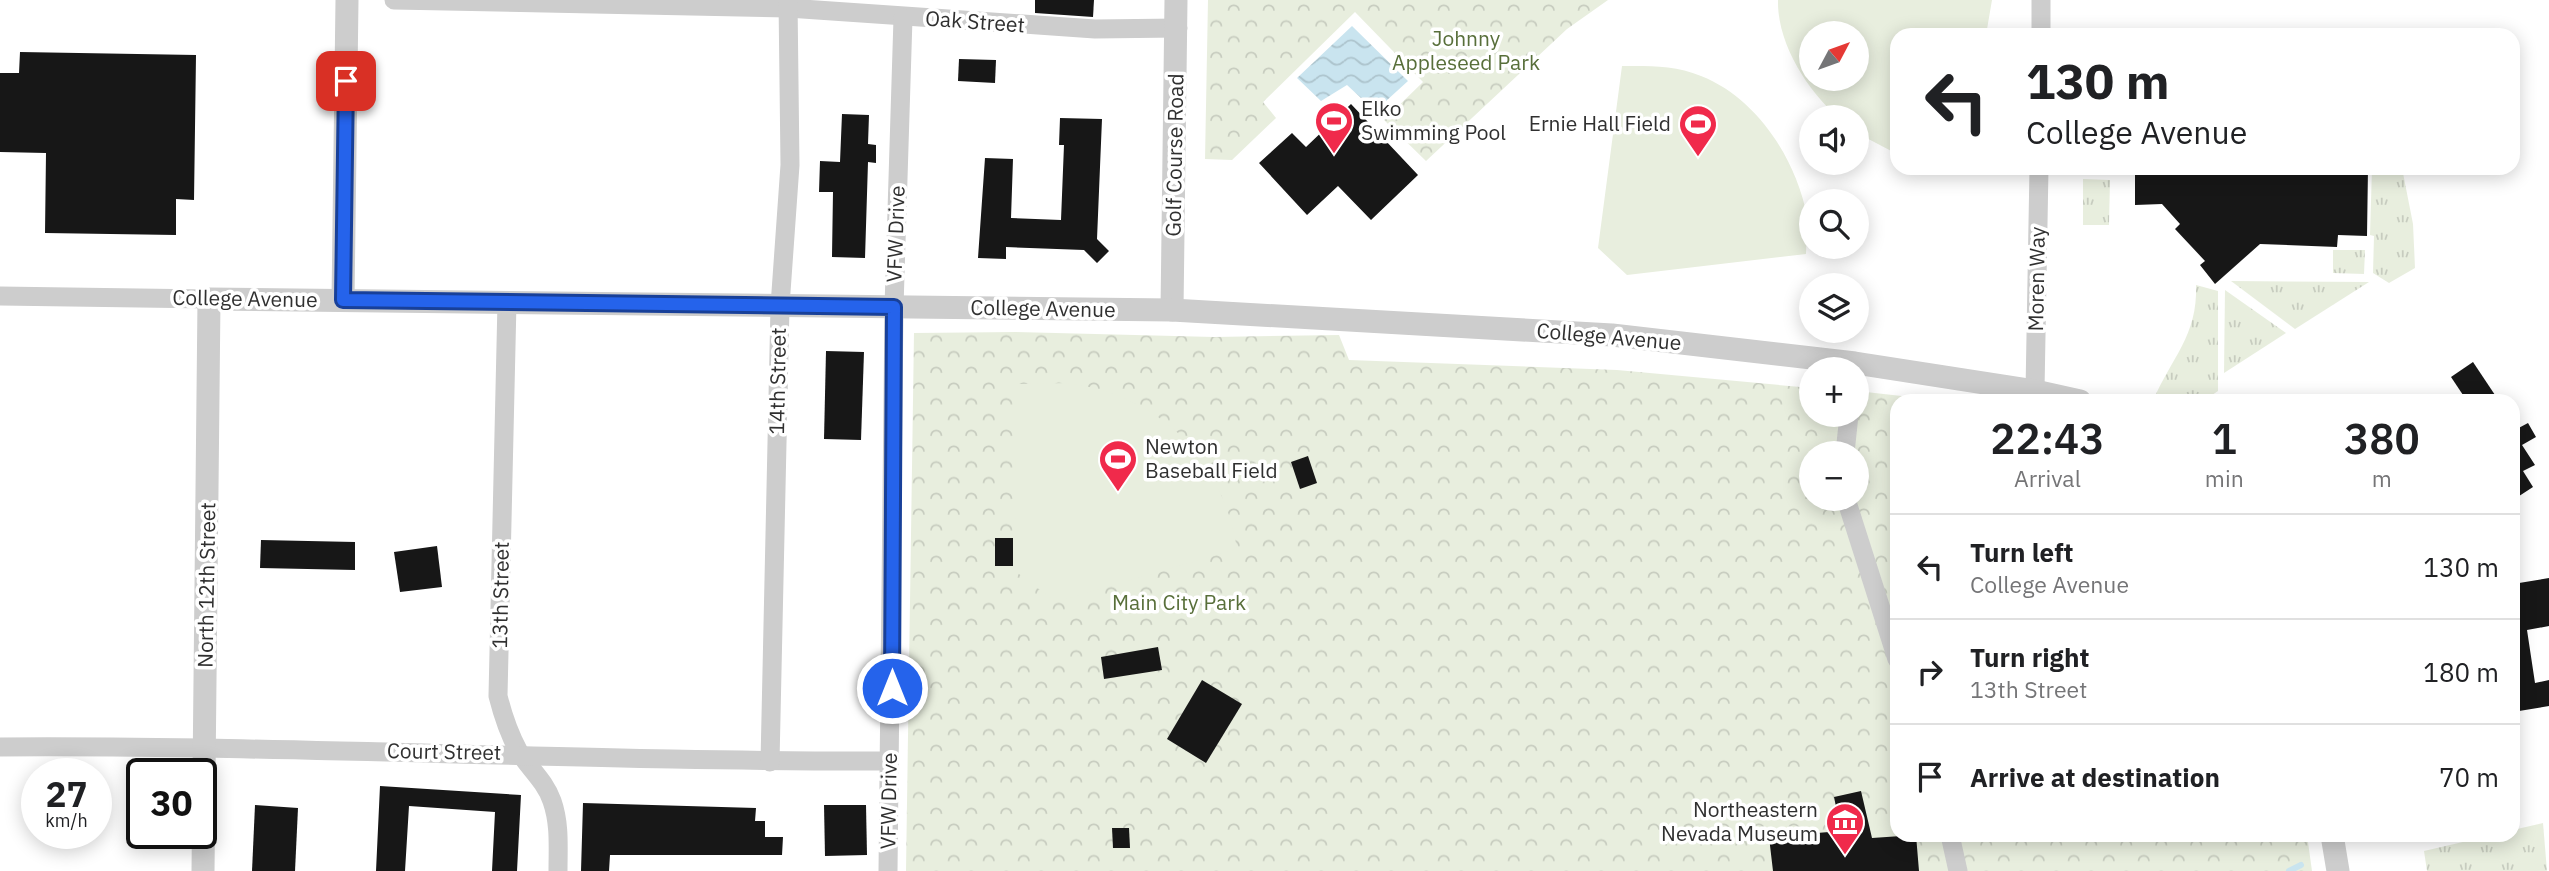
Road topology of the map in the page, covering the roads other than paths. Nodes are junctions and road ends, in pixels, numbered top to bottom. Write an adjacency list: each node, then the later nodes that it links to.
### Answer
1 (347, 0): 12 (street)
2 (394, 0): 5 (street, Oak Street)
3 (1176, 0): 7 (street, Golf Course Road)
4 (2041, 0): 8 (street)
5 (788, 4): 6 (street, Oak Street); 14 (street, 14th Street)
6 (903, 18): 7 (street, Oak Street); 15 (street, VFW Drive)
7 (1178, 28): 16 (street, Golf Course Road)
8 (2041, 28)
9 (2039, 175): 19 (street, Moren Way)
10 (0, 296): 11 (street, College Avenue)
11 (209, 299): 12 (street, College Avenue); 23 (street, North 12th Street)
12 (343, 300): 13 (street, College Avenue)
13 (507, 302): 14 (street, College Avenue); 25 (street, 13th Street)
14 (780, 306): 15 (street, College Avenue); 27 (street, 14th Street)
15 (894, 307): 16 (street, College Avenue); 26 (street, VFW Drive)
16 (1172, 310): 17 (street, College Avenue)
17 (1799, 359)
18 (1869, 368): 19 (street, College Avenue)
19 (2035, 391): 20 (street, College Avenue)
20 (2048, 394)
21 (1850, 511): 22 (street)
22 (1890, 637)
23 (205, 746): 24 (street, Court Street); 25 (street, Court Street); 30 (street, North 12th Street)
24 (0, 747)
25 (521, 754): 27 (street, Court Street); 31 (street, 13th Street)
26 (888, 761): 27 (street, Court Street); 32 (street, VFW Drive)
27 (770, 762)
28 (1952, 842): 33 (street)
29 (2333, 842): 34 (street)
30 (203, 871)
31 (558, 871)
32 (888, 871)
33 (1958, 871)
34 (2338, 871)

